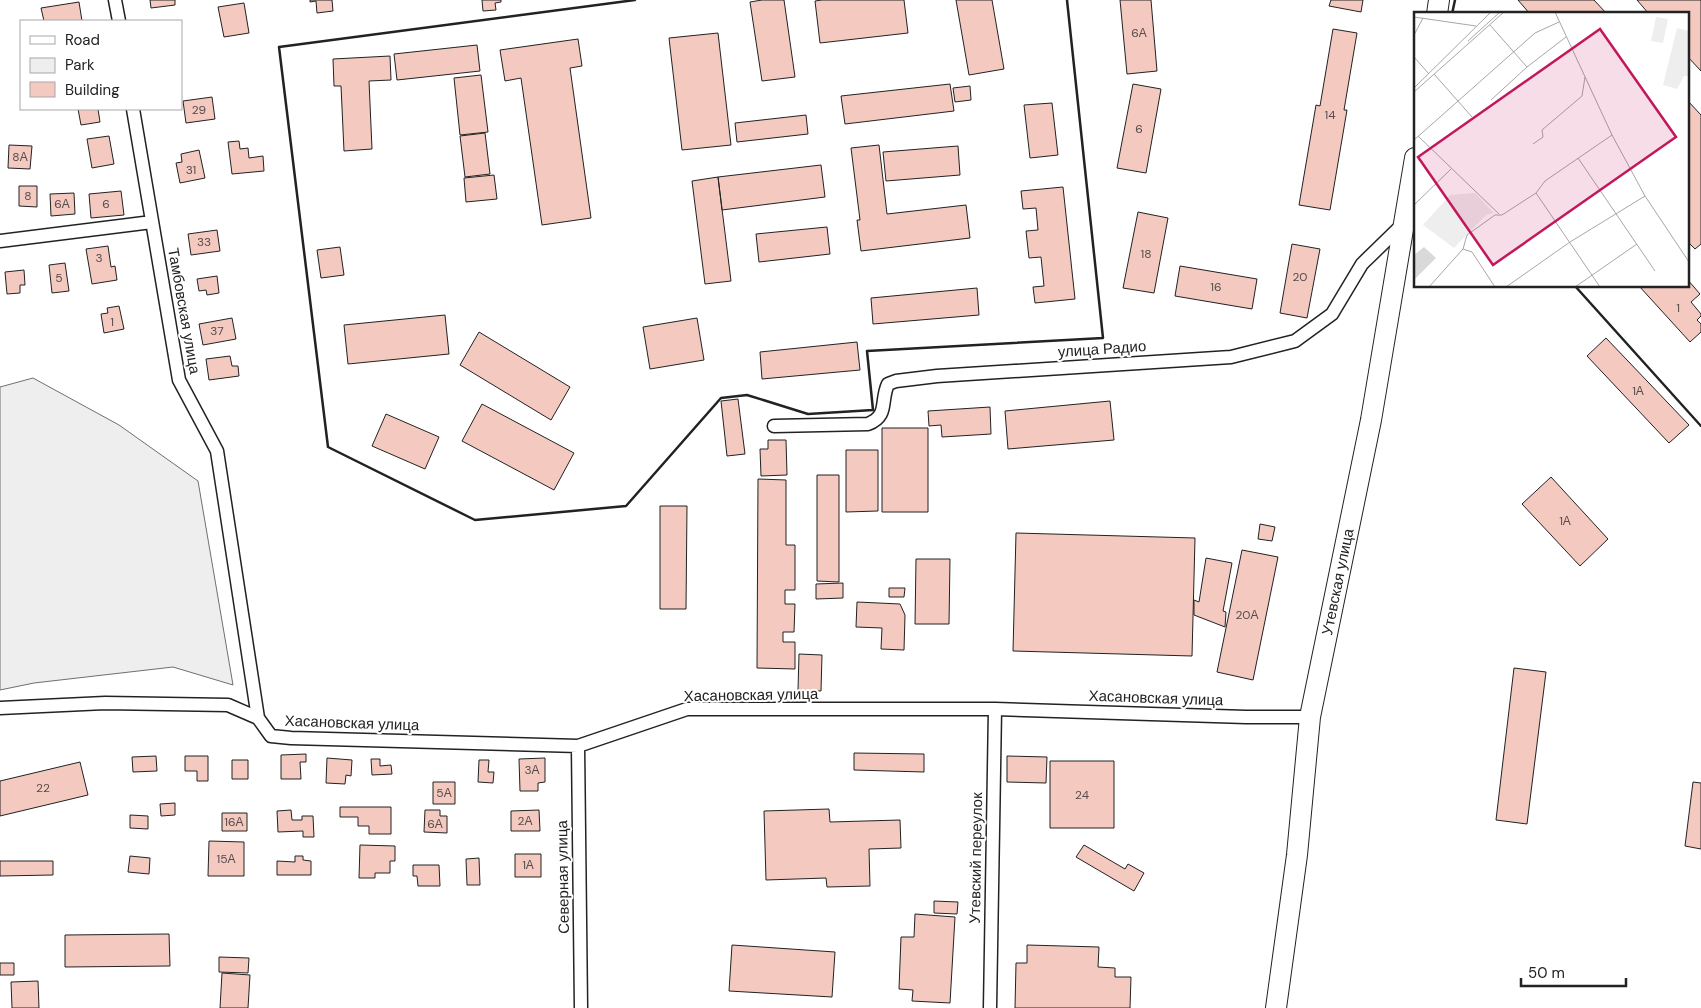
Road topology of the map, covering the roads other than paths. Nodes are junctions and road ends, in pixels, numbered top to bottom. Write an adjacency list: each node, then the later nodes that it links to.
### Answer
1 (115, 0): 2 (street)
2 (118, 20)
3 (133, 110): 5 (street, Тамбовская улица)
4 (1414, 164): 6 (main road, Утевская улица)
5 (152, 222): 7 (street); 12 (street, Тамбовская улица)
6 (1405, 222): 8 (street, улица Радио); 11 (main road, Утевская улица)
7 (0, 241)
8 (774, 426)
9 (0, 708): 12 (street, Хасановская улица)
10 (994, 709): 11 (street, Хасановская улица); 13 (street, Хасановская улица); 15 (street, Утевский переулок)
11 (1310, 717): 16 (main road, Утевская улица)
12 (258, 718): 13 (street, Хасановская улица)
13 (578, 746): 14 (street, Северная улица)
14 (581, 1008)
15 (990, 1008)
16 (1276, 1008)

